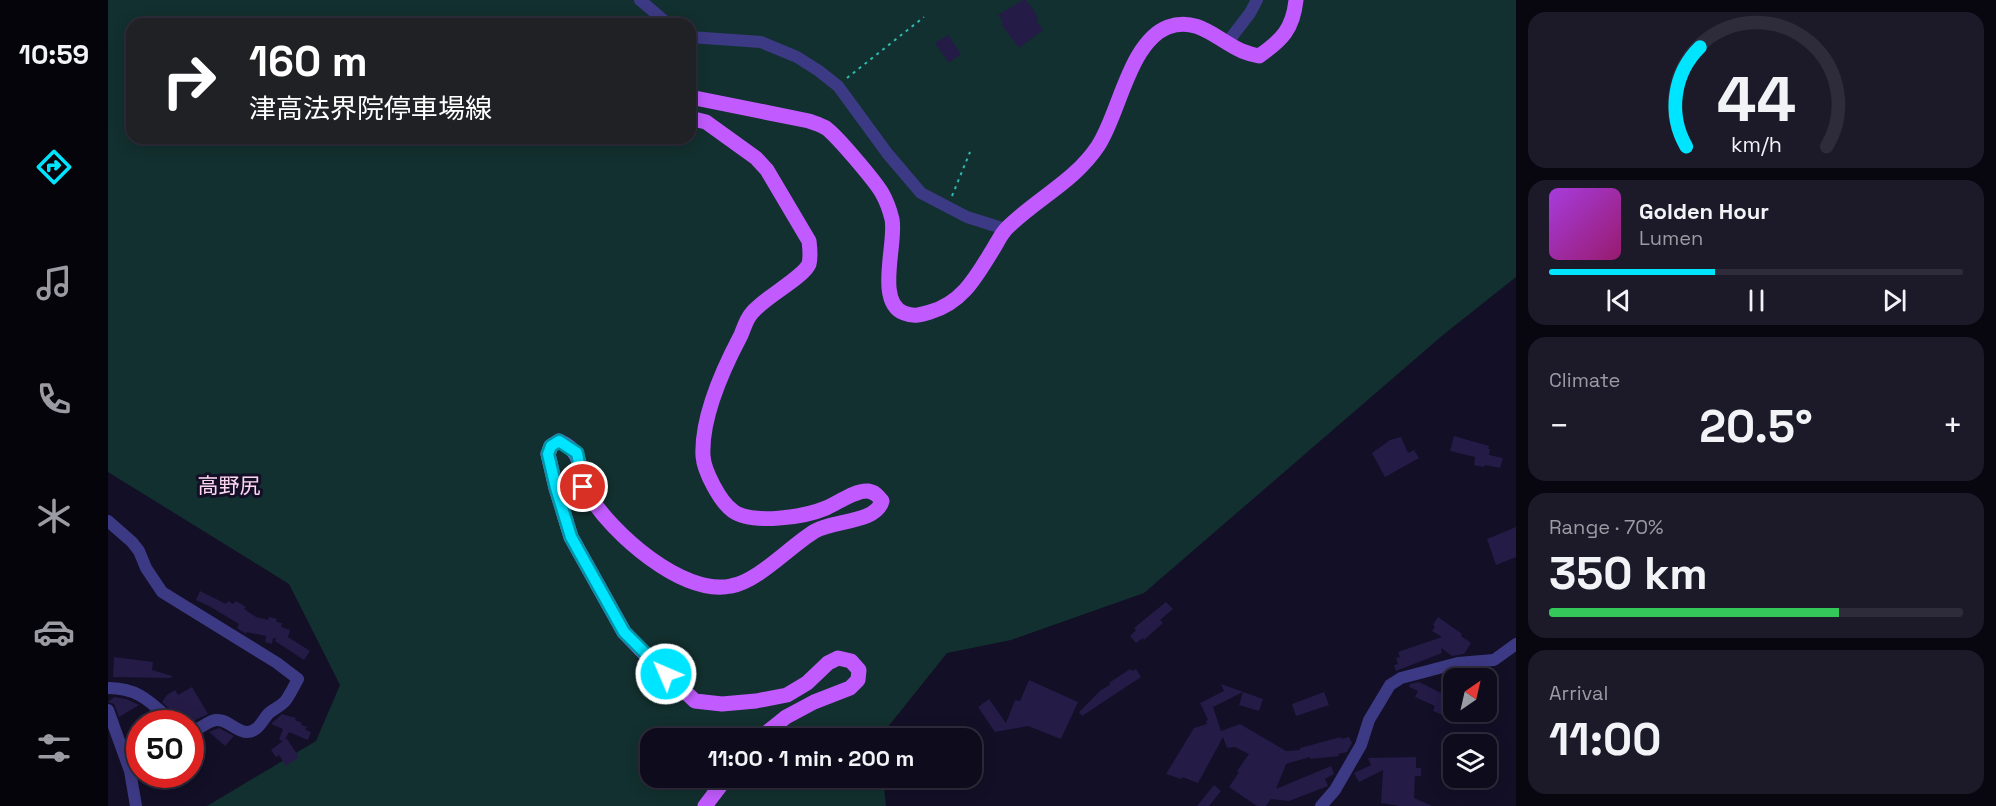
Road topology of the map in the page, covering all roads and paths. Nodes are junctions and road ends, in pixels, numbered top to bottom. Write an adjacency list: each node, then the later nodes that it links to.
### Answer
1 (640, 0): 5 (street)
2 (1257, 0): 7 (street)
3 (1296, 0): 7 (main road)
4 (924, 17): 8 (path)
5 (661, 18)
6 (696, 37): 8 (street)
7 (1227, 43): 13 (main road)
8 (838, 86): 12 (street)
9 (696, 98): 13 (main road)
10 (696, 120): 20 (main road)
11 (970, 152): 12 (path)
12 (947, 207): 13 (street)
13 (1005, 229)
14 (108, 521): 19 (street)
15 (1516, 644): 24 (street)
16 (108, 688): 18 (street)
17 (108, 710): 22 (street)
18 (160, 710)
19 (204, 726)
20 (772, 728)
21 (719, 788): 23 (main road)
22 (136, 806)
23 (705, 806)
24 (1321, 806)

